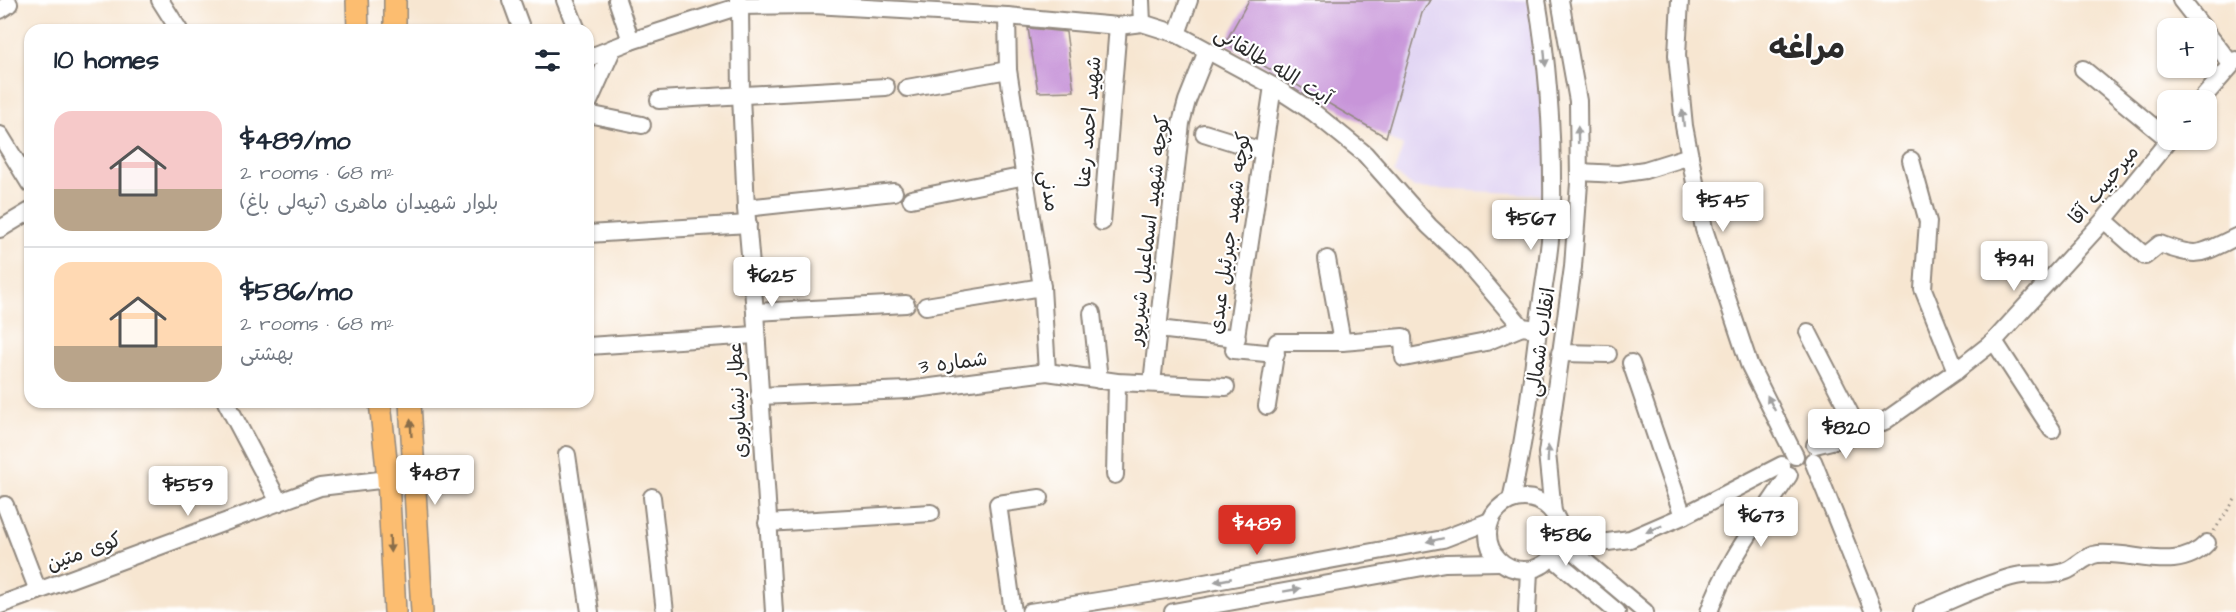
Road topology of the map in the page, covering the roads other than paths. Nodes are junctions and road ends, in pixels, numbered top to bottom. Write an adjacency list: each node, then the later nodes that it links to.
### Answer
1 (159, 0): 18 (street)
2 (357, 0): 19 (main road)
3 (395, 0): 20 (main road)
4 (511, 0): 21 (street)
5 (565, 0): 22 (street)
6 (616, 0): 25 (street)
7 (1141, 0): 17 (street)
8 (1189, 0): 24 (street)
9 (1537, 0): 67 (street, انقلاب شمالی, one-way to 67)
10 (1560, 0): 50 (street, انقلاب شمالی, one-way to 10)
11 (1680, 0): 47 (street, one-way to 11)
12 (2181, 0): 16 (street)
13 (739, 3): 14 (street, آیت الله طالقانی); 25 (street, آیت الله طالقانی); 38 (street, عطار نیشابوری)
14 (908, 5): 15 (street, آیت الله طالقانی)
15 (1007, 16): 23 (street, آیت الله طالقانی); 32 (street, مدنی)
16 (2195, 18)
17 (1142, 23): 23 (street, آیت الله طالقانی); 24 (street, آیت الله طالقانی)
18 (175, 24)
19 (358, 24)
20 (395, 24)
21 (520, 24)
22 (575, 24)
23 (1118, 26): 57 (street, شهید احمد رعنا)
24 (1177, 34): 28 (street, آیت الله طالقانی)
25 (631, 41): 27 (street, آیت الله طالقانی)
26 (2217, 44): 30 (street)
27 (613, 48): 29 (street, آیت الله طالقانی); 37 (street)
28 (1207, 51): 33 (street, آیت الله طالقانی); 68 (street, کوچه شهید اسماعیل شیرپور)
29 (594, 56)
30 (2234, 62): 36 (street)
31 (2083, 69): 42 (street)
32 (1008, 70): 35 (street); 51 (street, مدنی)
33 (1273, 86): 46 (street, کوچه شهید جبرئیل عبدی); 67 (street, آیت الله طالقانی)
34 (886, 87): 38 (street)
35 (907, 88)
36 (2210, 90)
37 (594, 91)
38 (741, 95): 39 (street); 55 (street, عطار نیشابوری)
39 (659, 100)
40 (594, 115): 41 (street)
41 (642, 125)
42 (2157, 131)
43 (1204, 133): 46 (street)
44 (0, 135): 49 (street)
45 (2160, 150): 56 (street, میرحبیب آقا)
46 (1262, 151): 71 (street, کوچه شهید جبرئیل عبدی)
47 (1690, 156): 50 (street); 94 (street, one-way to 47)
48 (1911, 160): 79 (street)
49 (24, 168)
50 (1579, 171): 75 (street, انقلاب شمالی)
51 (1025, 176): 53 (street); 62 (street, مدنی)
52 (894, 192): 55 (street)
53 (911, 199)
54 (24, 215): 58 (street)
55 (747, 216): 59 (street); 65 (street, عطار نیشابوری)
56 (2104, 220): 60 (street); 72 (street, میرحبیب آقا)
57 (1102, 222)
58 (0, 229)
59 (594, 233)
60 (2236, 237)
61 (1327, 259): 73 (street)
62 (1042, 287): 64 (street); 80 (street, مدنی)
63 (906, 304): 65 (street)
64 (926, 306)
65 (755, 312): 70 (street, عطار نیشابوری)
66 (1092, 313): 81 (street)
67 (1530, 328): 73 (street); 99 (street, انقلاب شمالی)
68 (1158, 329): 71 (street); 83 (street, کوچه شهید اسماعیل شیرپور)
69 (1808, 332): 91 (street)
70 (755, 335): 74 (street); 85 (street, عطار نیشابوری)
71 (1237, 338): 76 (street, کوچه شهید جبرئیل عبدی)
72 (1994, 341): 79 (street, میرحبیب آقا); 90 (street)
73 (1342, 342): 76 (street)
74 (594, 346)
75 (1560, 353): 77 (street); 102 (street, انقلاب شمالی, one-way to 75)
76 (1276, 354): 86 (street)
77 (1608, 354)
78 (1631, 363): 104 (street)
79 (1956, 371): 91 (street, میرحبیب آقا)
80 (1047, 372): 81 (street, شماره 3); 85 (street, شماره 3)
81 (1099, 380): 82 (street, شماره 3)
82 (1117, 382): 83 (street, شماره 3); 95 (street)
83 (1152, 383): 84 (street, شماره 3)
84 (1226, 387)
85 (759, 396): 106 (street, عطار نیشابوری)
86 (1266, 406)
87 (229, 408): 100 (street)
88 (381, 408): 96 (main road)
89 (410, 408): 116 (main road, one-way to 89)
90 (2052, 430)
91 (1854, 435): 92 (street, میرحبیب آقا)
92 (1817, 454): 94 (street, میرحبیب آقا); 126 (street)
93 (567, 455): 117 (street)
94 (1789, 466): 104 (street, میرحبیب آقا); 114 (street)
95 (1116, 475)
96 (388, 479): 100 (street, کوی متین); 115 (main road, one-way to 115)
97 (652, 497): 118 (street)
98 (1040, 498): 120 (street)
99 (1511, 500): 102 (street); 105 (street)
100 (279, 502): 112 (street, کوی متین)
101 (5, 505): 112 (street)
102 (1552, 512): 107 (street)
103 (931, 513): 106 (street)
104 (1683, 516): 107 (street, میرحبیب آقا, one-way to 107)
105 (1490, 521): 110 (street); 121 (street, one-way to 121)
106 (767, 523): 119 (street, عطار نیشابوری)
107 (1560, 540): 109 (street); 125 (street)
108 (2207, 543): 127 (street)
109 (1552, 557): 111 (street); 124 (street)
110 (1500, 562): 111 (street); 122 (street, one-way to 110)
111 (1529, 570): 123 (street)
112 (38, 591): 113 (street, کوی متین)
113 (0, 605)
114 (1710, 611)
115 (394, 612)
116 (422, 612)
117 (590, 612)
118 (665, 612)
119 (774, 612)
120 (1013, 612)
121 (1030, 612)
122 (1173, 612)
123 (1527, 612)
124 (1617, 612)
125 (1645, 612)
126 (1874, 612)
127 (1922, 612)

